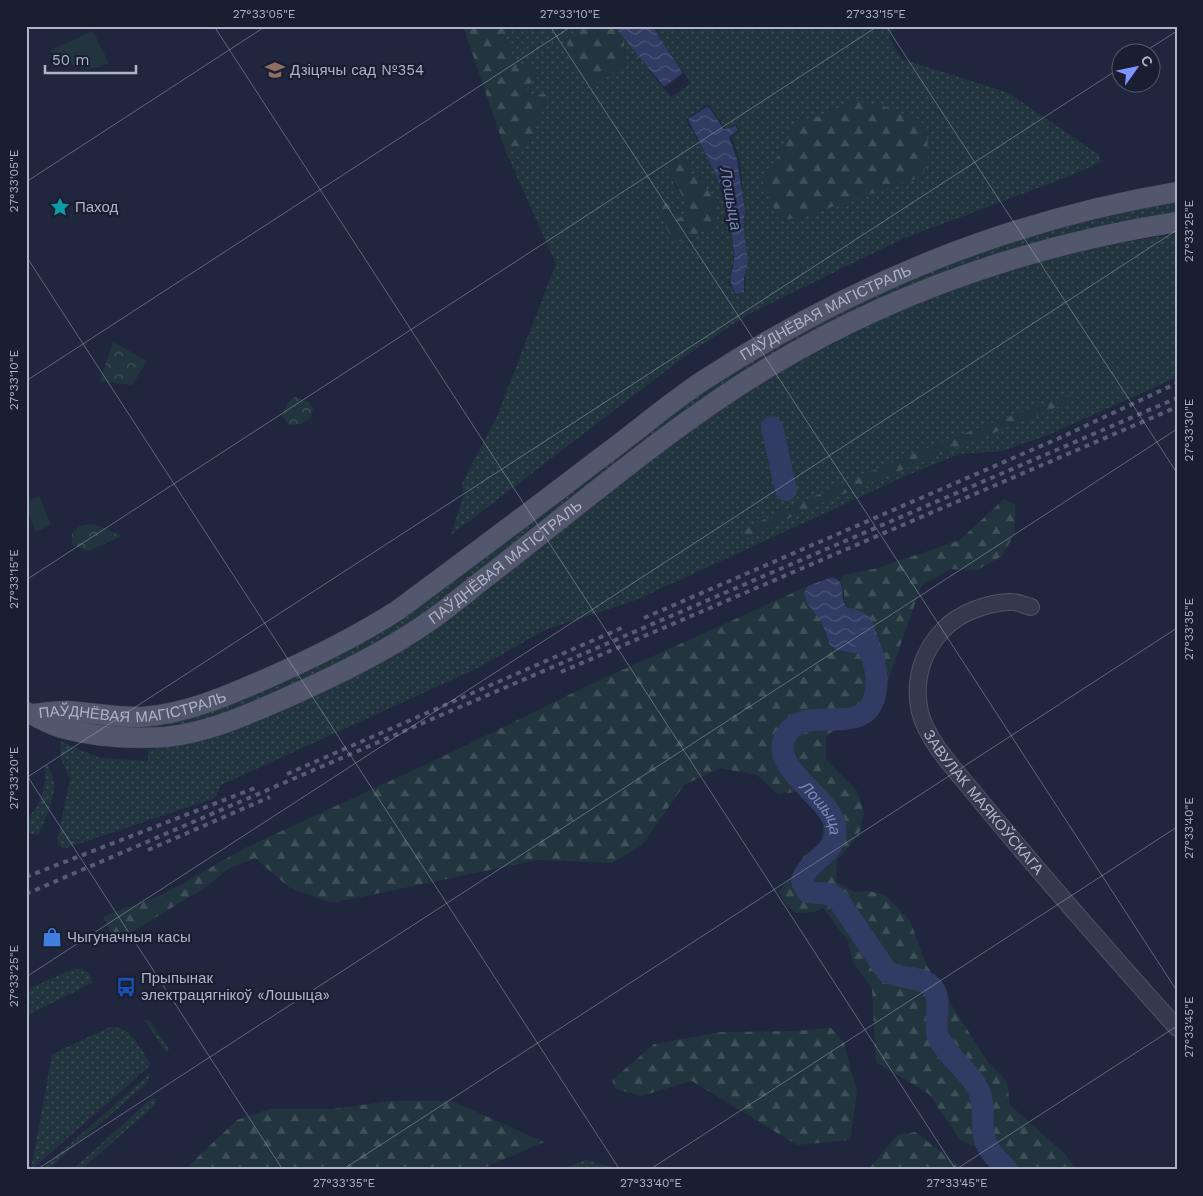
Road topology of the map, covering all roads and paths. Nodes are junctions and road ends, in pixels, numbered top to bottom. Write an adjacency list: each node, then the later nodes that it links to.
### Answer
1 (1177, 192): 4 (main road, ПАЎДНЁВАЯ МАГІСТРАЛЬ)
2 (1177, 222): 4 (main road, ПАЎДНЁВАЯ МАГІСТРАЛЬ)
3 (1031, 607): 5 (street, ЗАВУЛАК МАЯКОЎСКАГА)
4 (28, 713)
5 (1177, 1028)

